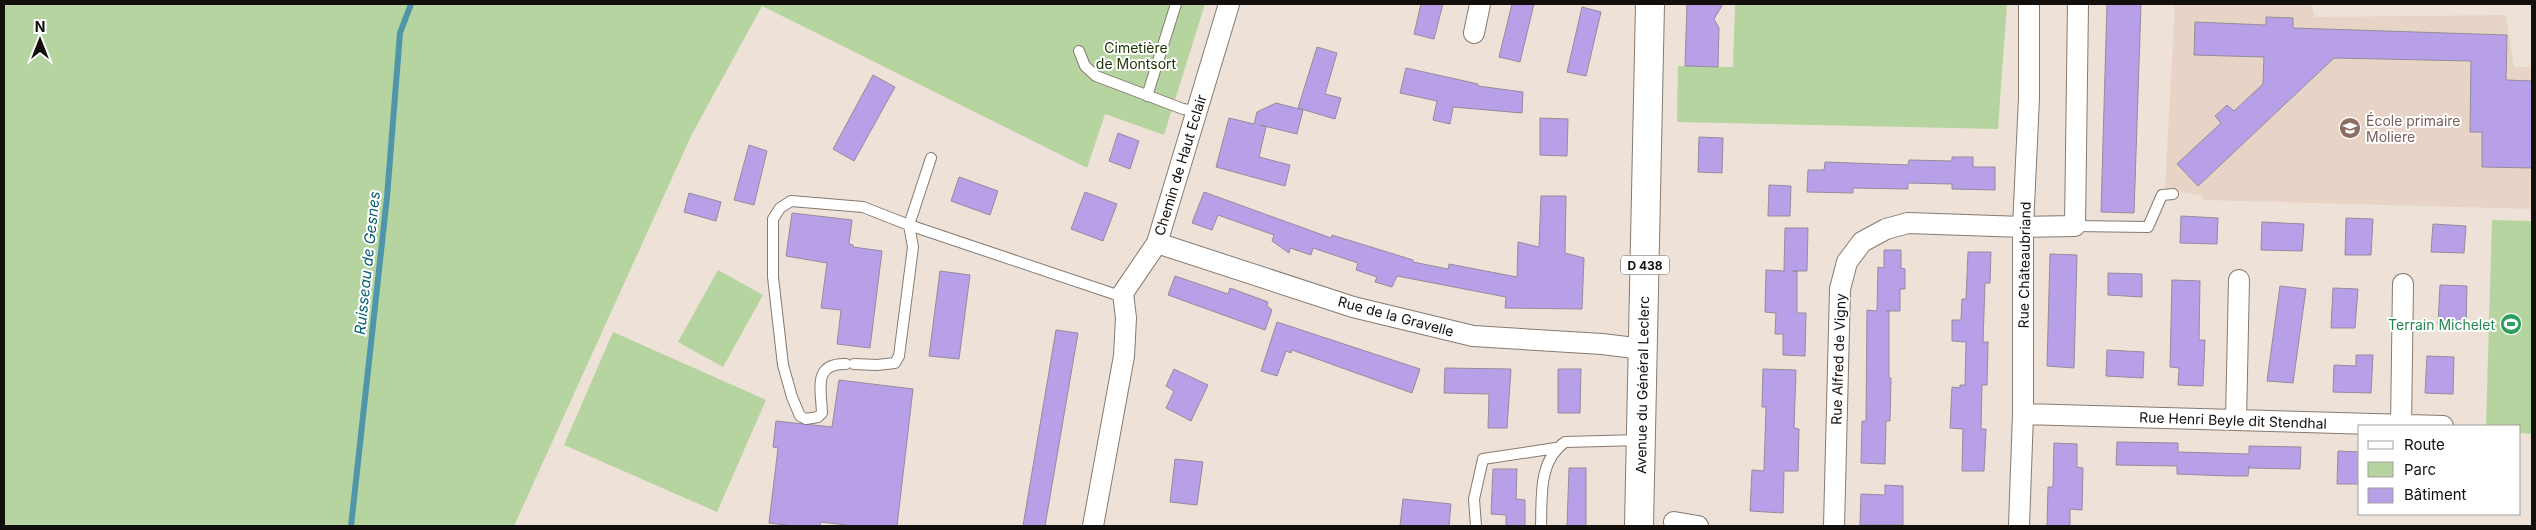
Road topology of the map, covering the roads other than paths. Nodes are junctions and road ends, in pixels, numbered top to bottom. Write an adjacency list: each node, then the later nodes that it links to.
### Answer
1 (1176, 4): 9 (lane)
2 (1229, 4): 10 (street, Chemin de Haut Eclair)
3 (1480, 4): 7 (street)
4 (1649, 4): 20 (main road, Avenue du Général Leclerc / D 438)
5 (2029, 4): 15 (street, Rue Châteaubriand)
6 (2078, 4): 14 (street)
7 (1474, 33)
8 (1079, 52): 9 (lane)
9 (1147, 96): 10 (lane)
10 (1196, 111): 16 (street, Chemin de Haut Eclair)
11 (930, 158): 13 (lane)
12 (2173, 194): 14 (lane)
13 (909, 225): 13 (lane); 19 (lane)
14 (2074, 226): 15 (street, Rue Alfred de Vigny)
15 (2023, 227): 21 (street, Rue Châteaubriand); 33 (street, Rue Alfred de Vigny)
16 (1157, 243): 19 (street, Chemin de Haut Eclair); 20 (street, Rue de la Gravelle)
17 (2239, 280): 22 (street)
18 (2403, 284): 24 (street)
19 (1123, 297): 28 (street)
20 (1643, 349): 25 (main road, Avenue du Général Leclerc / D 438)
21 (2023, 414): 22 (street, Rue Henri Beyle dit Stendhal); 34 (street, Rue Châteaubriand)
22 (2236, 420): 23 (street, Rue Henri Beyle dit Stendhal)
23 (2374, 425)
24 (2401, 425)
25 (1641, 440): 26 (lane); 31 (main road, Avenue du Général Leclerc / D 438)
26 (1556, 448): 29 (lane); 30 (lane)
27 (1674, 522): 32 (street)
28 (1093, 526)
29 (1476, 526)
30 (1541, 526)
31 (1639, 526)
32 (1698, 526)
33 (1834, 526)
34 (2019, 526)

